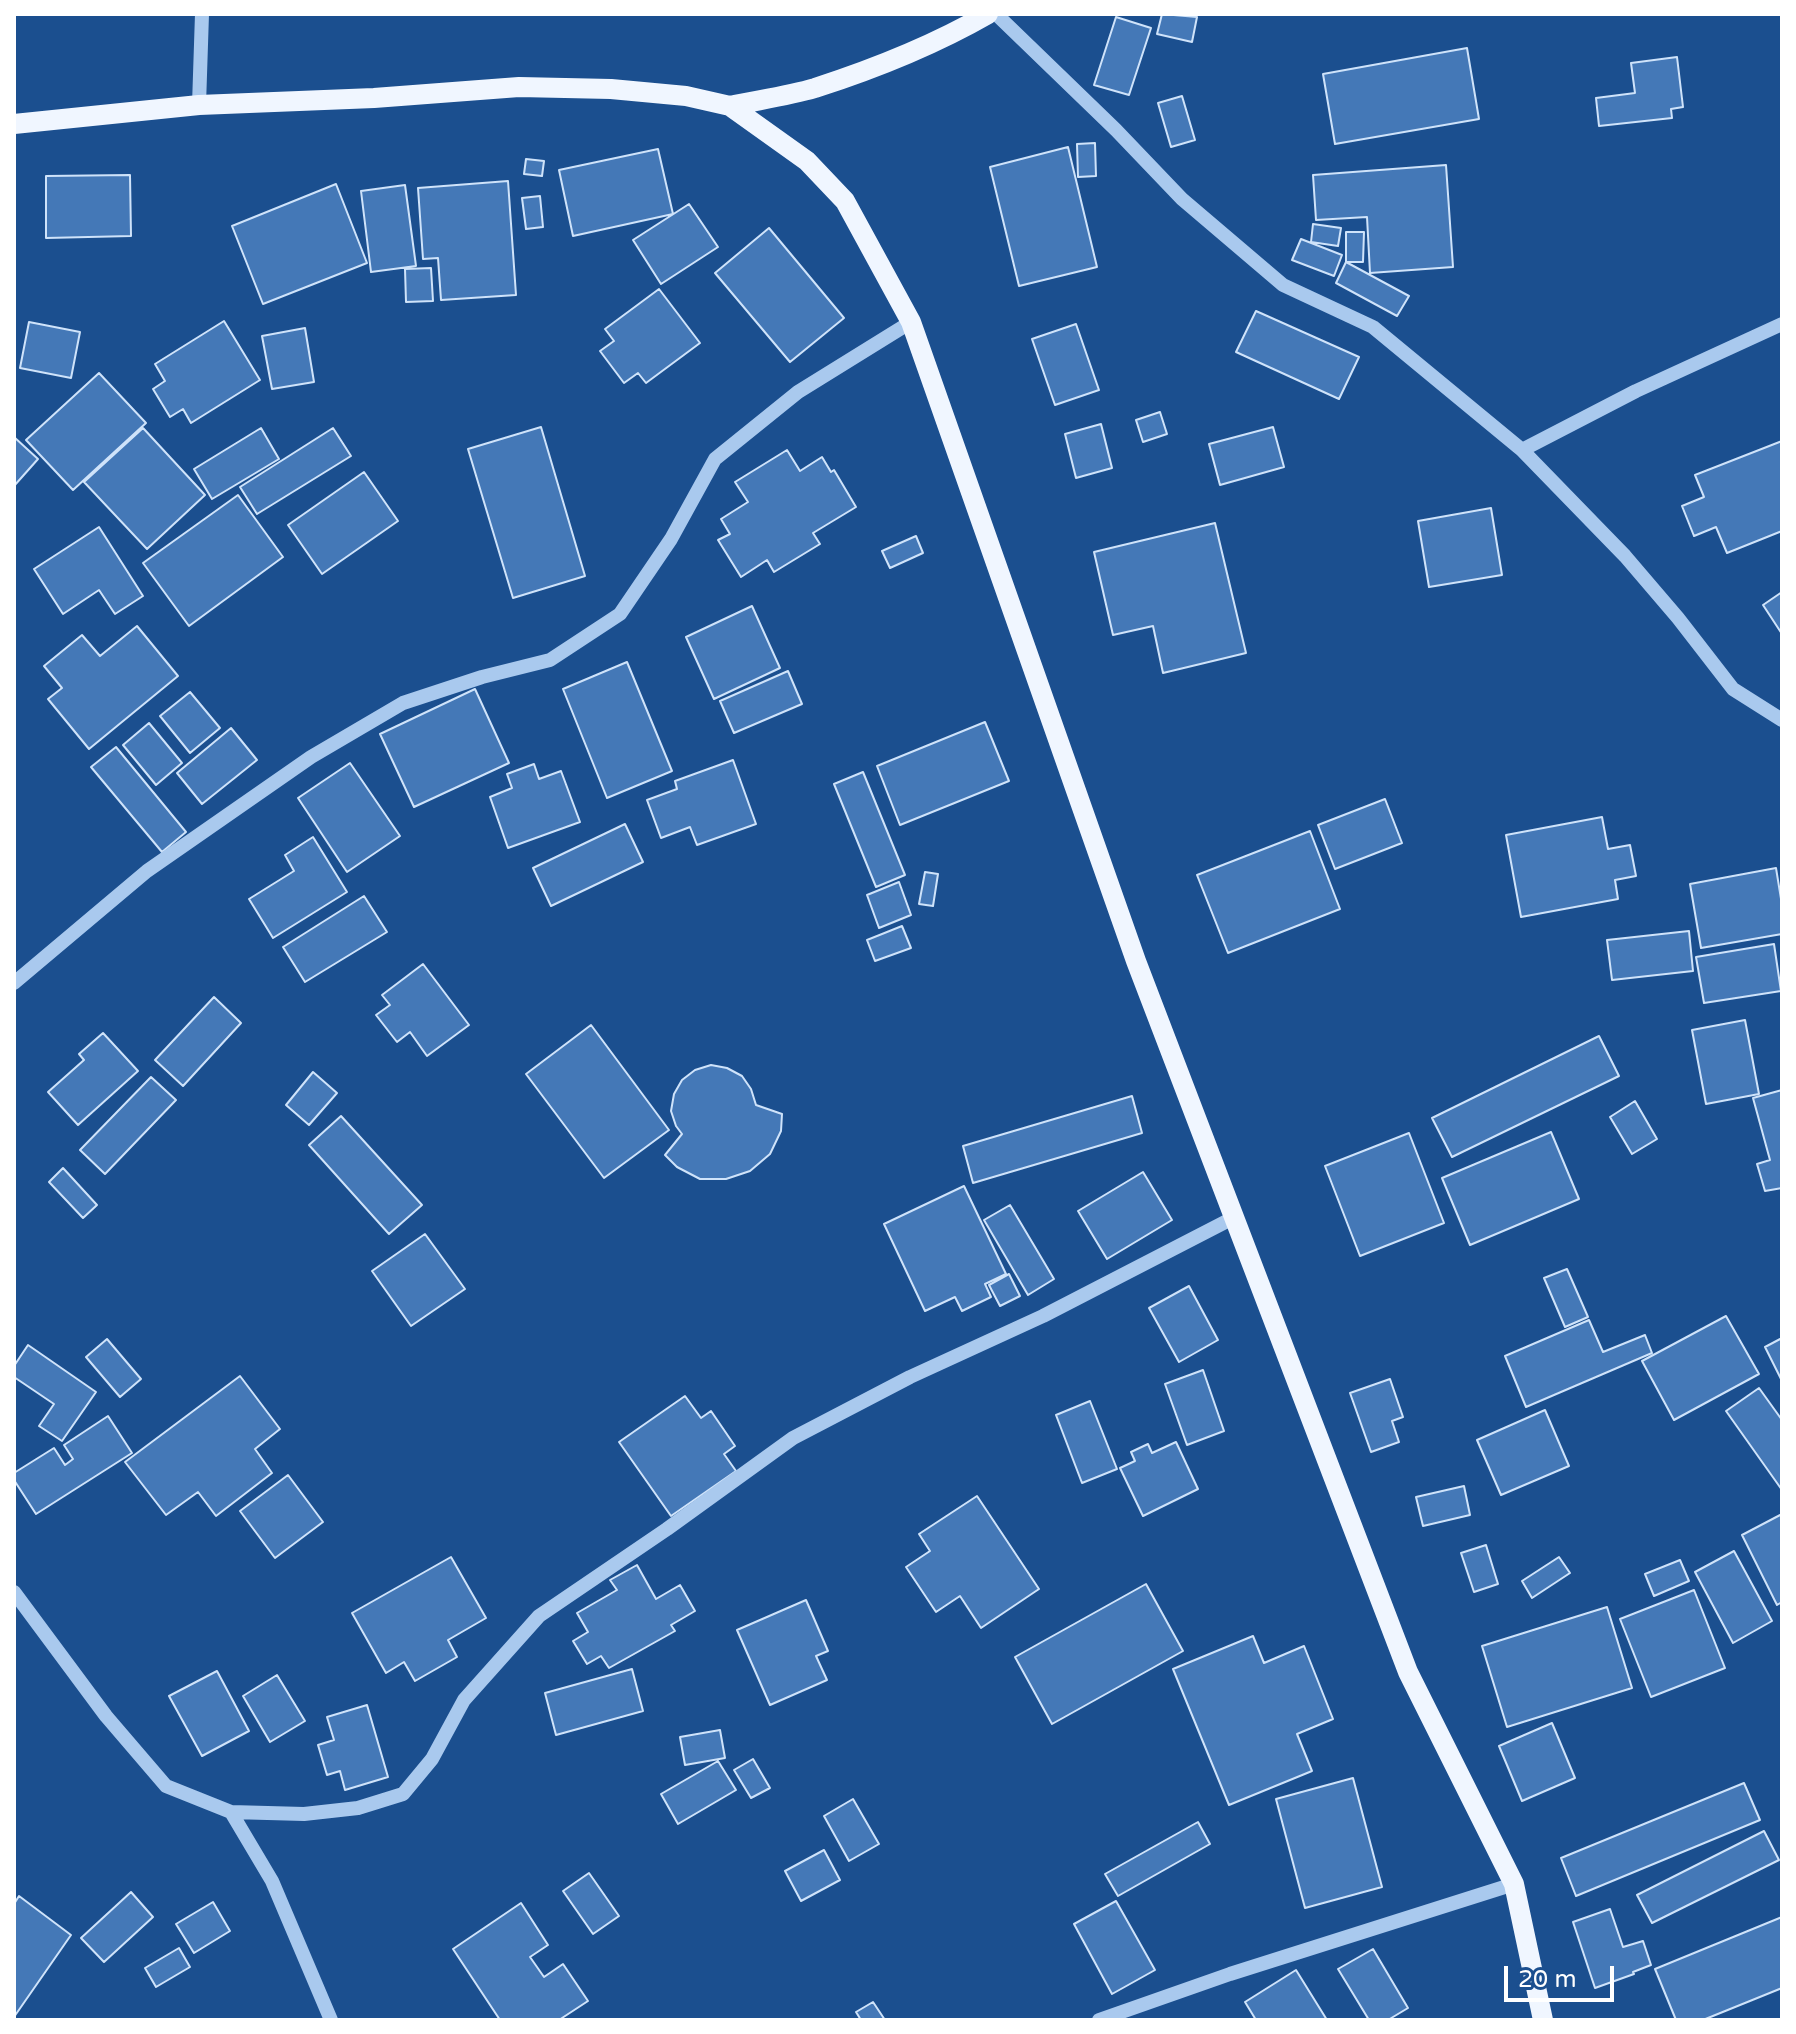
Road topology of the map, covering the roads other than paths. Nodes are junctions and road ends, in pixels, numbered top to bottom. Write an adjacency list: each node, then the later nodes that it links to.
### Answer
1 (202, 14): 4 (street)
2 (988, 14): 5 (main road)
3 (996, 14): 9 (street)
4 (199, 105): 5 (main road); 6 (main road)
5 (730, 106): 7 (main road)
6 (14, 124)
7 (911, 322): 11 (street); 12 (main road)
8 (1782, 324): 9 (street)
9 (1522, 450): 10 (street)
10 (1782, 720)
11 (14, 983)
12 (1233, 1218): 14 (street); 15 (main road)
13 (14, 1592): 14 (street)
14 (231, 1812): 16 (street)
15 (1514, 1884): 17 (street); 18 (main road)
16 (331, 2020)
17 (1099, 2020)
18 (1543, 2020)

